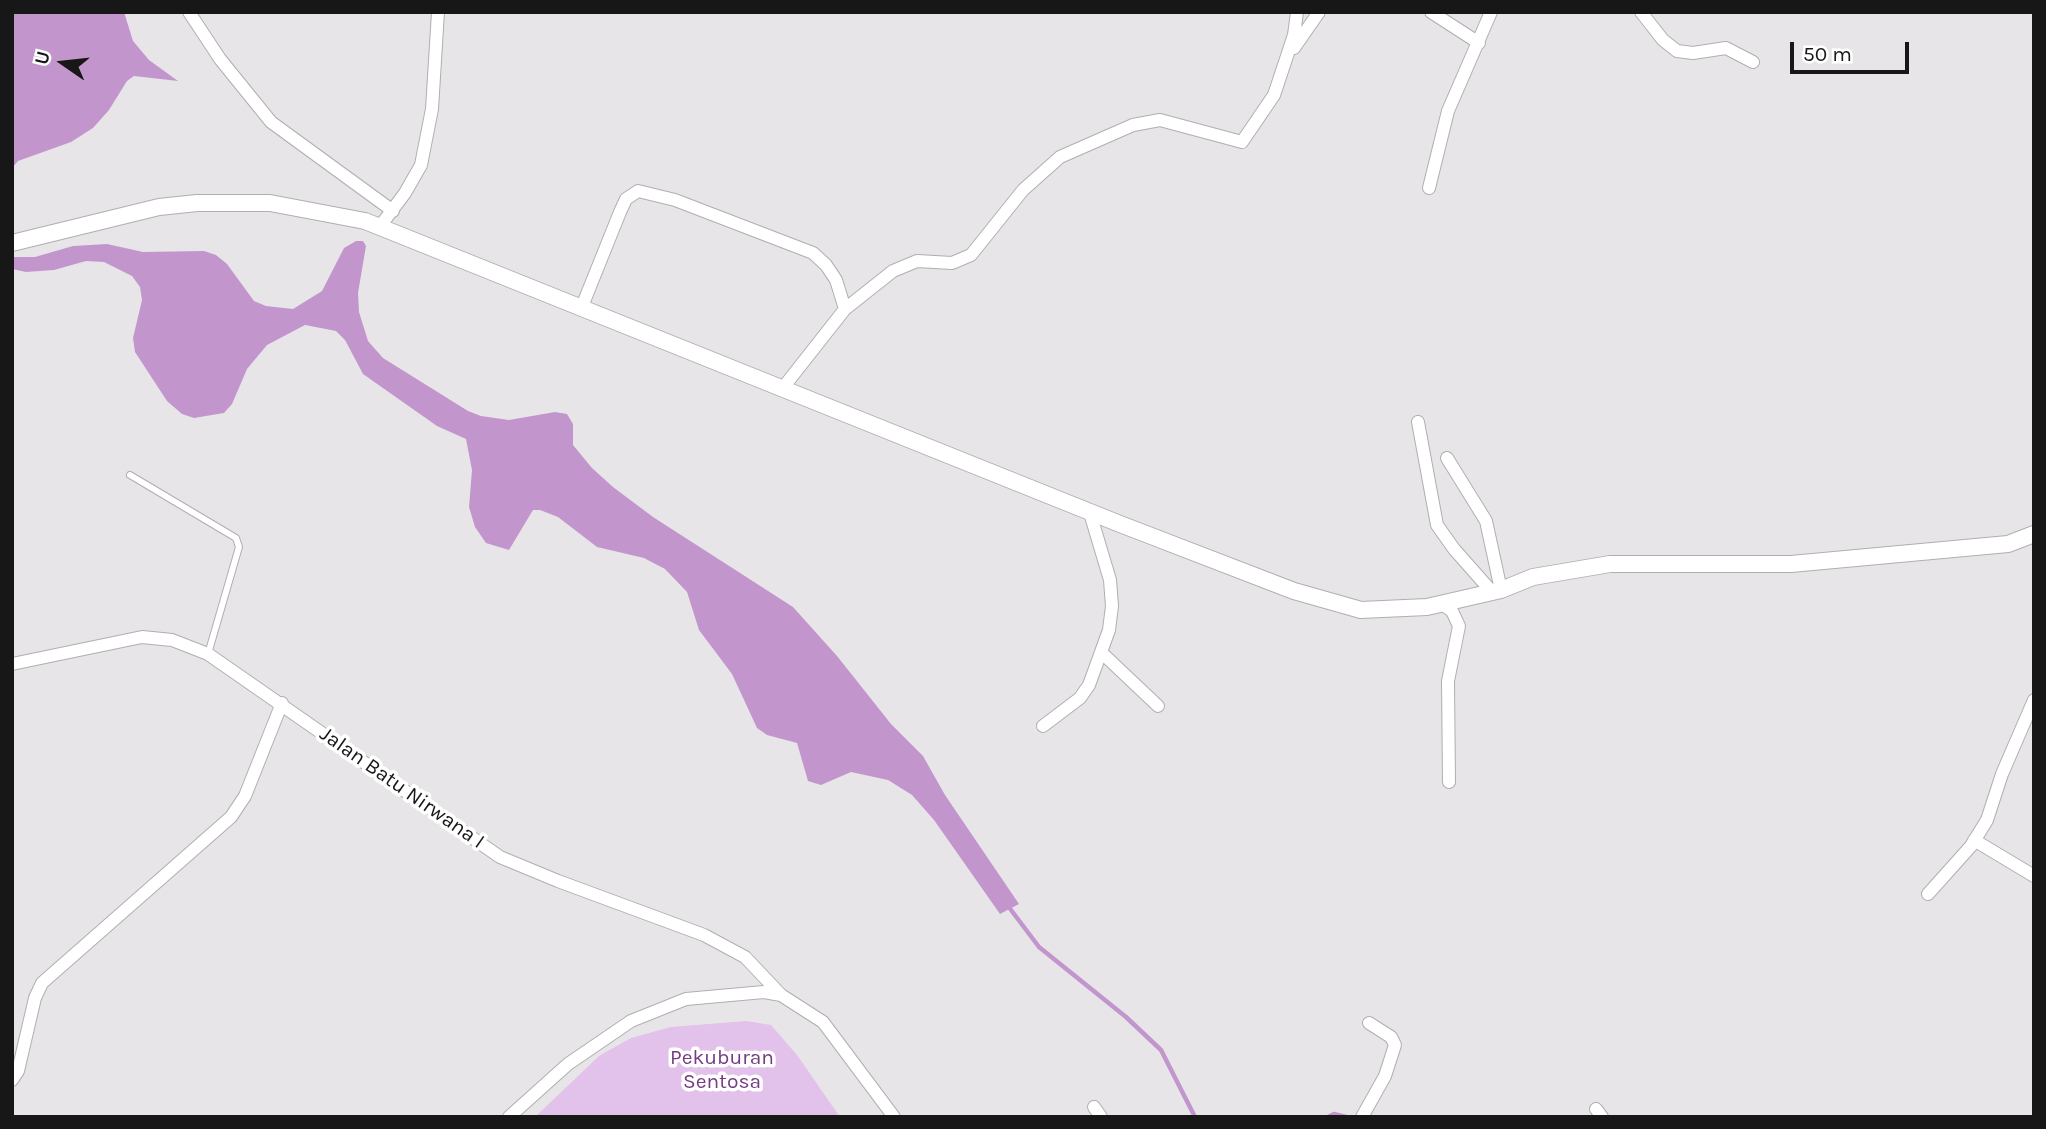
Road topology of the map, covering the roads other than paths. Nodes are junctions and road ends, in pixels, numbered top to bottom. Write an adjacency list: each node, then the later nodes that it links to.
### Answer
1 (189, 12): 12 (street)
2 (438, 12): 12 (street)
3 (1297, 12): 9 (street)
4 (1319, 12): 9 (street)
5 (1431, 12): 8 (street)
6 (1491, 12): 8 (street)
7 (1641, 12): 10 (street)
8 (1479, 43): 11 (street)
9 (1287, 56): 16 (street)
10 (1754, 62)
11 (1429, 188)
12 (393, 211): 13 (street)
13 (381, 225): 14 (street); 15 (street)
14 (19, 242)
15 (581, 309): 16 (street); 17 (street)
16 (845, 309): 17 (street)
17 (782, 389): 21 (street)
18 (1418, 422): 23 (street)
19 (1447, 458): 23 (street)
20 (130, 475): 26 (lane)
21 (1090, 513): 24 (street); 25 (street)
22 (2034, 534): 23 (street)
23 (1497, 591): 24 (street)
24 (1442, 604): 32 (street)
25 (1102, 653): 30 (street); 31 (street)
26 (208, 654): 27 (street, Jalan Batu Nirwana I); 29 (street, Jalan Batu Nirwana I)
27 (12, 664)
28 (2034, 700): 33 (street)
29 (282, 703): 36 (street, Jalan Batu Nirwana I); 38 (street)
30 (1158, 706)
31 (1043, 726)
32 (1449, 782)
33 (1974, 840): 34 (street); 35 (street)
34 (2034, 876)
35 (1928, 894)
36 (781, 995): 40 (street); 41 (street, Jalan Batu Nirwana I)
37 (1369, 1023): 39 (street)
38 (12, 1080)
39 (1363, 1115)
40 (509, 1117)
41 (894, 1117)

